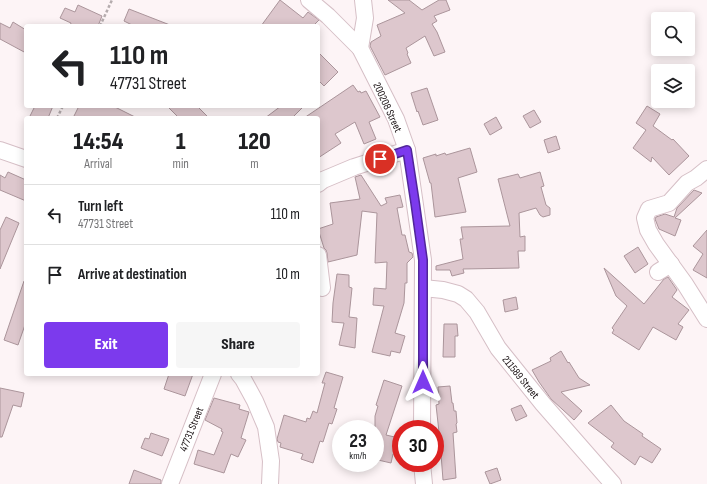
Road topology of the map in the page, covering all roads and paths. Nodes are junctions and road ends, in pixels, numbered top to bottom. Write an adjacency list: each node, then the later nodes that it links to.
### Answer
1 (112, 0): 4 (path)
2 (309, 0): 5 (street, 200208 Street)
3 (363, 0): 5 (street)
4 (101, 24)
5 (360, 48): 7 (street, 200208 Street)
6 (0, 150): 8 (street)
7 (407, 150): 10 (street); 13 (street, 200208 Street)
8 (24, 158)
9 (707, 169): 14 (street)
10 (320, 182)
11 (320, 272): 12 (street)
12 (322, 288)
13 (423, 288): 17 (street, 200208 Street); 22 (street, 211589 Street)
14 (707, 319)
15 (212, 376): 19 (street, 47731 Street)
16 (241, 376): 20 (street)
17 (422, 420)
18 (423, 472): 21 (street)
19 (170, 484)
20 (270, 484)
21 (424, 484)
22 (613, 484)

